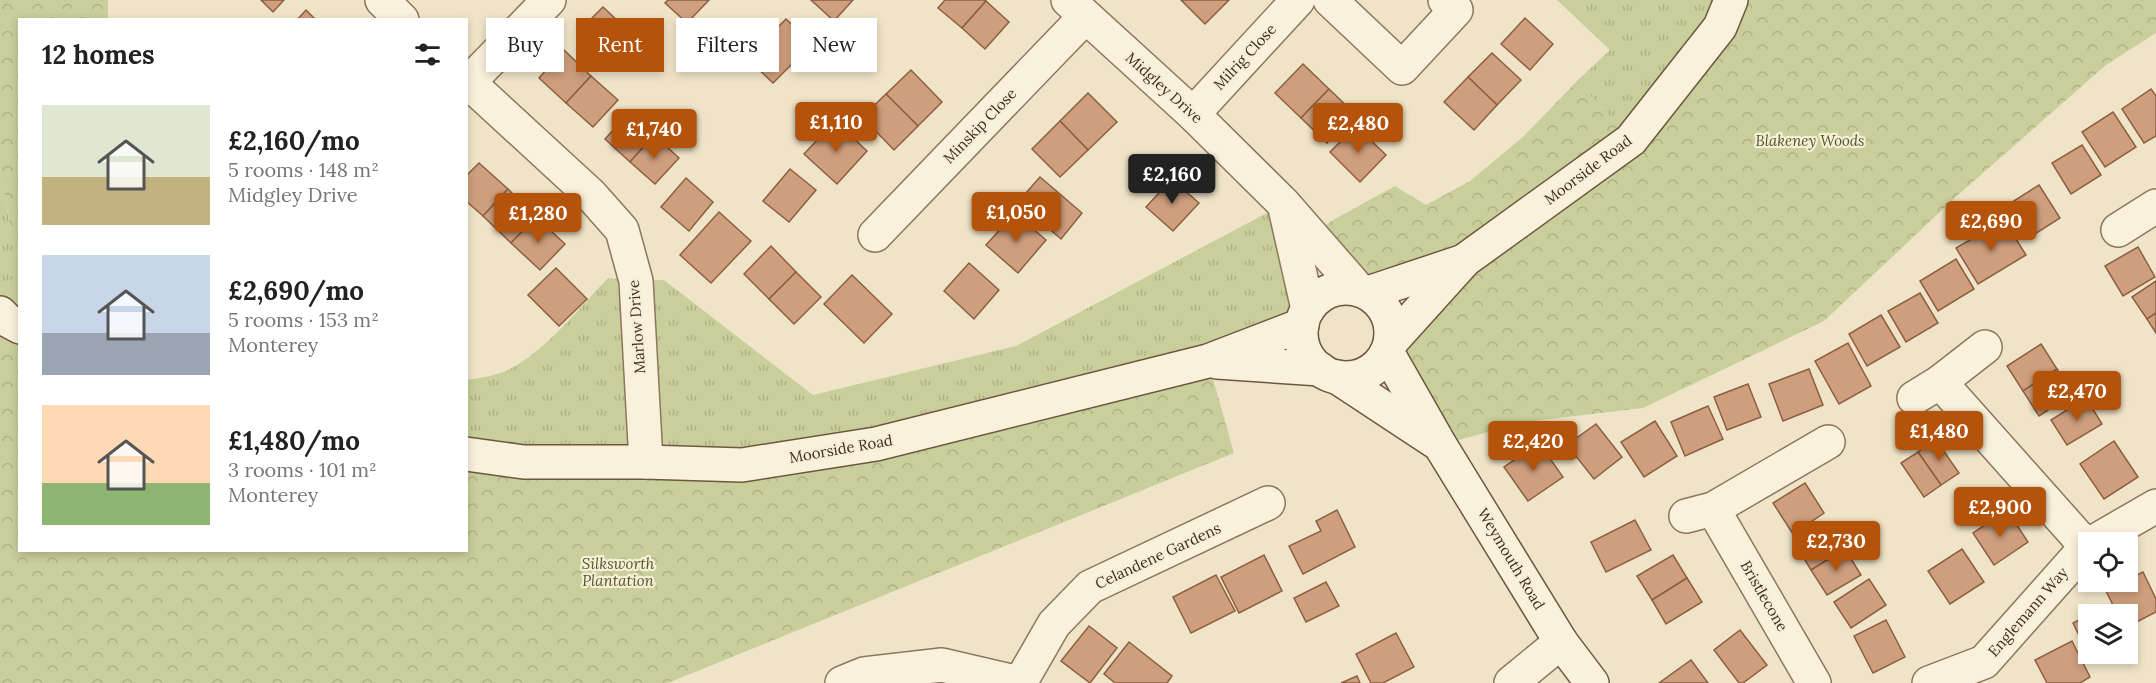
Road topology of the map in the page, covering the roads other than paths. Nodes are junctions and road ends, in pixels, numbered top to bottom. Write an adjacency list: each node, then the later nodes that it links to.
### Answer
1 (382, 0): 8 (street)
2 (549, 0): 9 (street)
3 (1298, 0): 10 (street, Milrig Close)
4 (1330, 0): 5 (street)
5 (1445, 0)
6 (1731, 0): 15 (street, Moorside Road)
7 (1077, 8): 10 (street, Midgley Drive); 14 (street, Minskip Close)
8 (400, 18)
9 (468, 81): 27 (street, Marlow Drive)
10 (1193, 114): 11 (street, Midgley Drive)
11 (1284, 204): 16 (street, Midgley Drive); 18 (street)
12 (2156, 206): 13 (street)
13 (2118, 230)
14 (875, 235)
15 (1466, 261): 16 (street, Moorside Road); 20 (street, Moorside Road)
16 (1364, 291): 18 (street, Moorside Road); 20 (street)
17 (0, 313): 19 (street)
18 (1305, 317): 22 (street, Moorside Road); 23 (street)
19 (18, 326)
20 (1389, 347): 23 (street, Moorside Road); 25 (street)
21 (1985, 347): 31 (street)
22 (1208, 361): 23 (street, Moorside Road); 27 (street, Moorside Road)
23 (1328, 373): 25 (street, Weymouth Road)
24 (1828, 442): 38 (street, Bristlecone)
25 (1440, 445): 33 (street, Weymouth Road)
26 (468, 454): 27 (street, Moorside Road)
27 (646, 462)
28 (1268, 504): 35 (street, Celandene Gardens)
29 (2156, 506): 30 (street, Englemann Way)
30 (2111, 532)
31 (2078, 535)
32 (2078, 556): 39 (street, Englemann Way)
33 (1561, 642): 36 (street); 37 (street, Weymouth Road)
34 (842, 683): 35 (street, Celandene Gardens)
35 (1020, 683)
36 (1511, 683)
37 (1592, 683)
38 (1814, 683)
39 (1929, 683)

